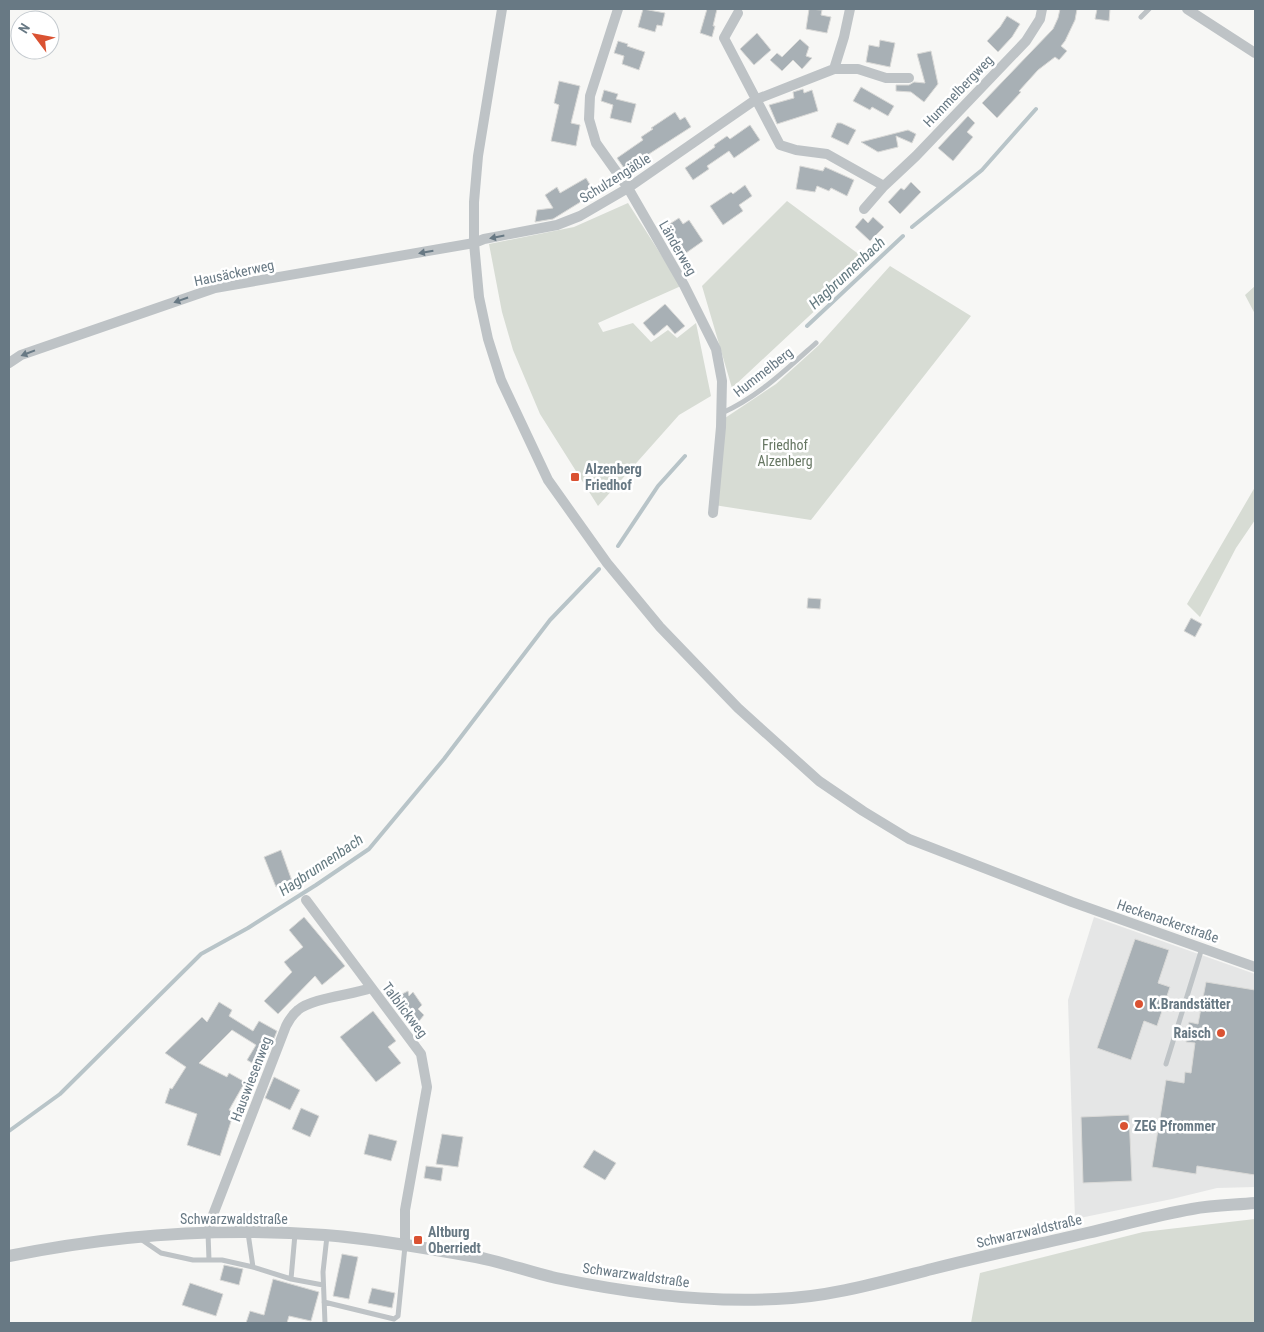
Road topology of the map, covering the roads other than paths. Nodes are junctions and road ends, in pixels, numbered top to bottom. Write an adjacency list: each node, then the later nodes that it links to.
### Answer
1 (502, 9): 16 (street, Heckenackerstraße)
2 (618, 9): 14 (street, Länderweg)
3 (850, 9): 10 (street)
4 (1042, 9): 13 (street, Hummelbergweg)
5 (1149, 9): 8 (lane)
6 (1187, 9): 9 (street)
7 (738, 13): 12 (street)
8 (1141, 17)
9 (1255, 53)
10 (834, 69): 11 (street, Schulzengäßle); 12 (street, Schulzengäßle)
11 (909, 78)
12 (756, 100): 13 (street); 14 (street, Schulzengäßle)
13 (884, 186): 15 (street, Hummelbergweg)
14 (628, 188): 16 (street, Schulzengäßle, one-way to 16); 19 (street, Länderweg)
15 (864, 209)
16 (474, 243): 18 (street, Hausäckerweg, one-way to 18); 22 (street, Heckenackerstraße)
17 (816, 343): 19 (lane, Hummelberg)
18 (9, 362)
19 (721, 413): 20 (street, Länderweg)
20 (713, 513)
21 (306, 900): 24 (street, Talblickweg)
22 (1202, 947): 23 (street, Heckenackerstraße); 25 (lane)
23 (1255, 966)
24 (371, 988): 27 (street, Hauswiesenweg); 32 (street, Talblickweg)
25 (1166, 1064)
26 (1255, 1203): 32 (street, Schwarzwaldstraße)
27 (208, 1232): 28 (street, Schwarzwaldstraße); 30 (street, Schwarzwaldstraße); 34 (lane)
28 (248, 1232): 29 (street, Schwarzwaldstraße); 35 (lane)
29 (295, 1234): 31 (street, Schwarzwaldstraße); 36 (lane)
30 (138, 1236): 33 (street, Schwarzwaldstraße); 34 (lane)
31 (328, 1236): 32 (street, Schwarzwaldstraße); 37 (lane)
32 (405, 1245): 38 (lane)
33 (9, 1256)
34 (209, 1260): 35 (lane)
35 (253, 1267): 36 (lane)
36 (291, 1280): 37 (lane)
37 (323, 1284): 38 (lane)
38 (324, 1302): 39 (lane)
39 (324, 1323)

